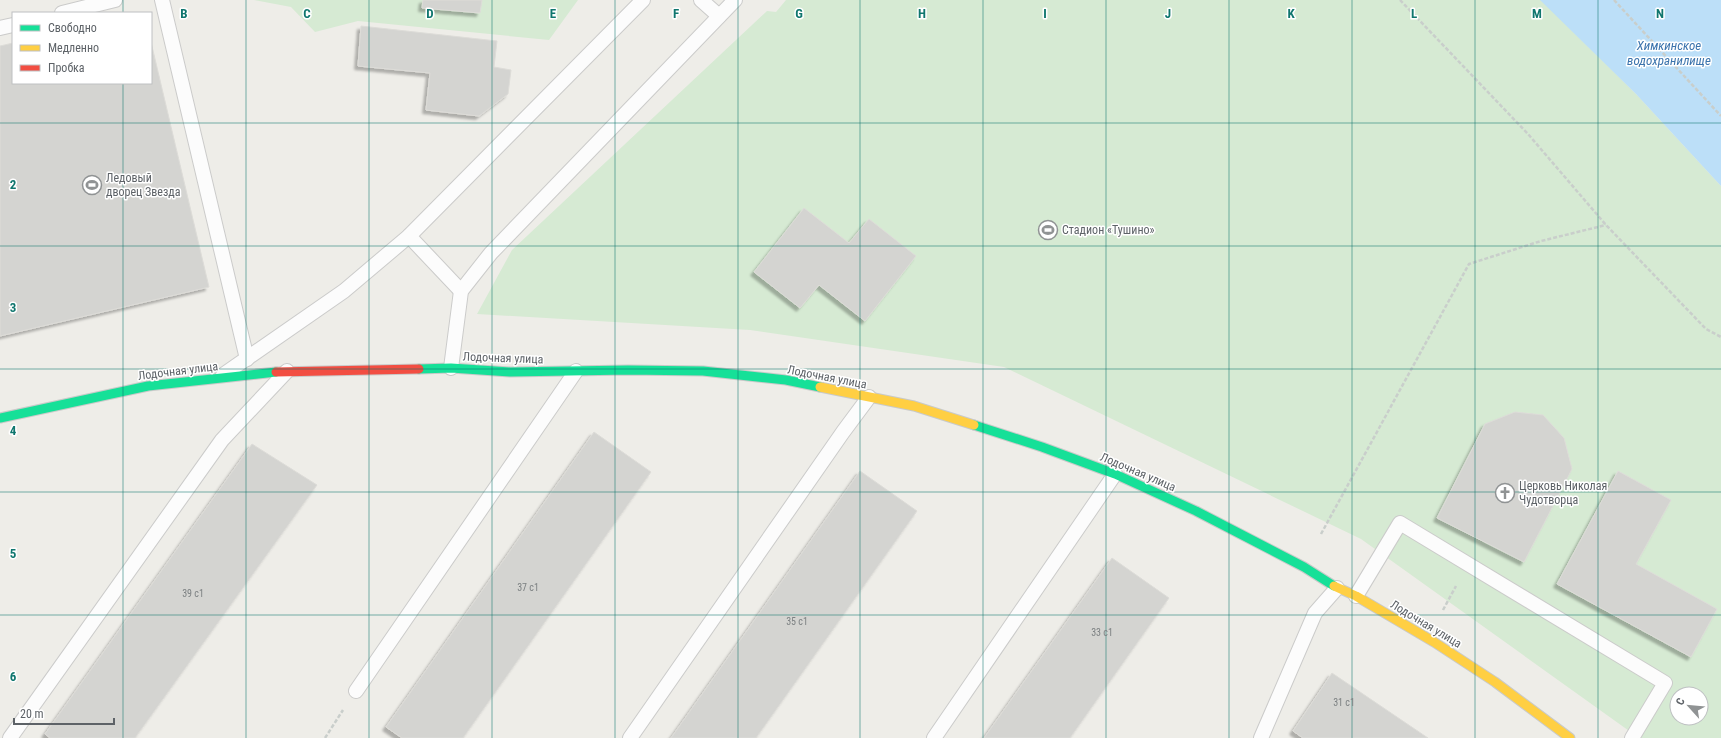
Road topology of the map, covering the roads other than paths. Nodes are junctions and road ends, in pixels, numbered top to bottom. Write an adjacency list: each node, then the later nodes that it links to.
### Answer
1 (115, 0): 6 (lane)
2 (162, 0): 12 (lane)
3 (643, 0): 10 (lane)
4 (701, 0): 7 (lane)
5 (735, 0): 7 (lane)
6 (66, 12)
7 (719, 16): 11 (lane)
8 (12, 25): 9 (lane)
9 (0, 28)
10 (409, 236): 11 (lane); 12 (lane)
11 (461, 291): 13 (lane)
12 (247, 359): 16 (lane)
13 (451, 368): 14 (street, Лодочная улица); 15 (street, Лодочная улица)
14 (287, 371): 16 (street, Лодочная улица); 23 (lane)
15 (576, 371): 17 (street, Лодочная улица); 22 (lane)
16 (220, 378): 18 (street, Лодочная улица)
17 (869, 397): 19 (street, Лодочная улица); 24 (lane)
18 (0, 418)
19 (1115, 474): 20 (street, Лодочная улица); 25 (lane)
20 (1337, 588): 21 (street, Лодочная улица); 26 (lane)
21 (1356, 596): 27 (street, Лодочная улица); 28 (lane)
22 (356, 691)
23 (10, 738)
24 (630, 738)
25 (934, 738)
26 (1261, 738)
27 (1570, 738)
28 (1632, 738)

